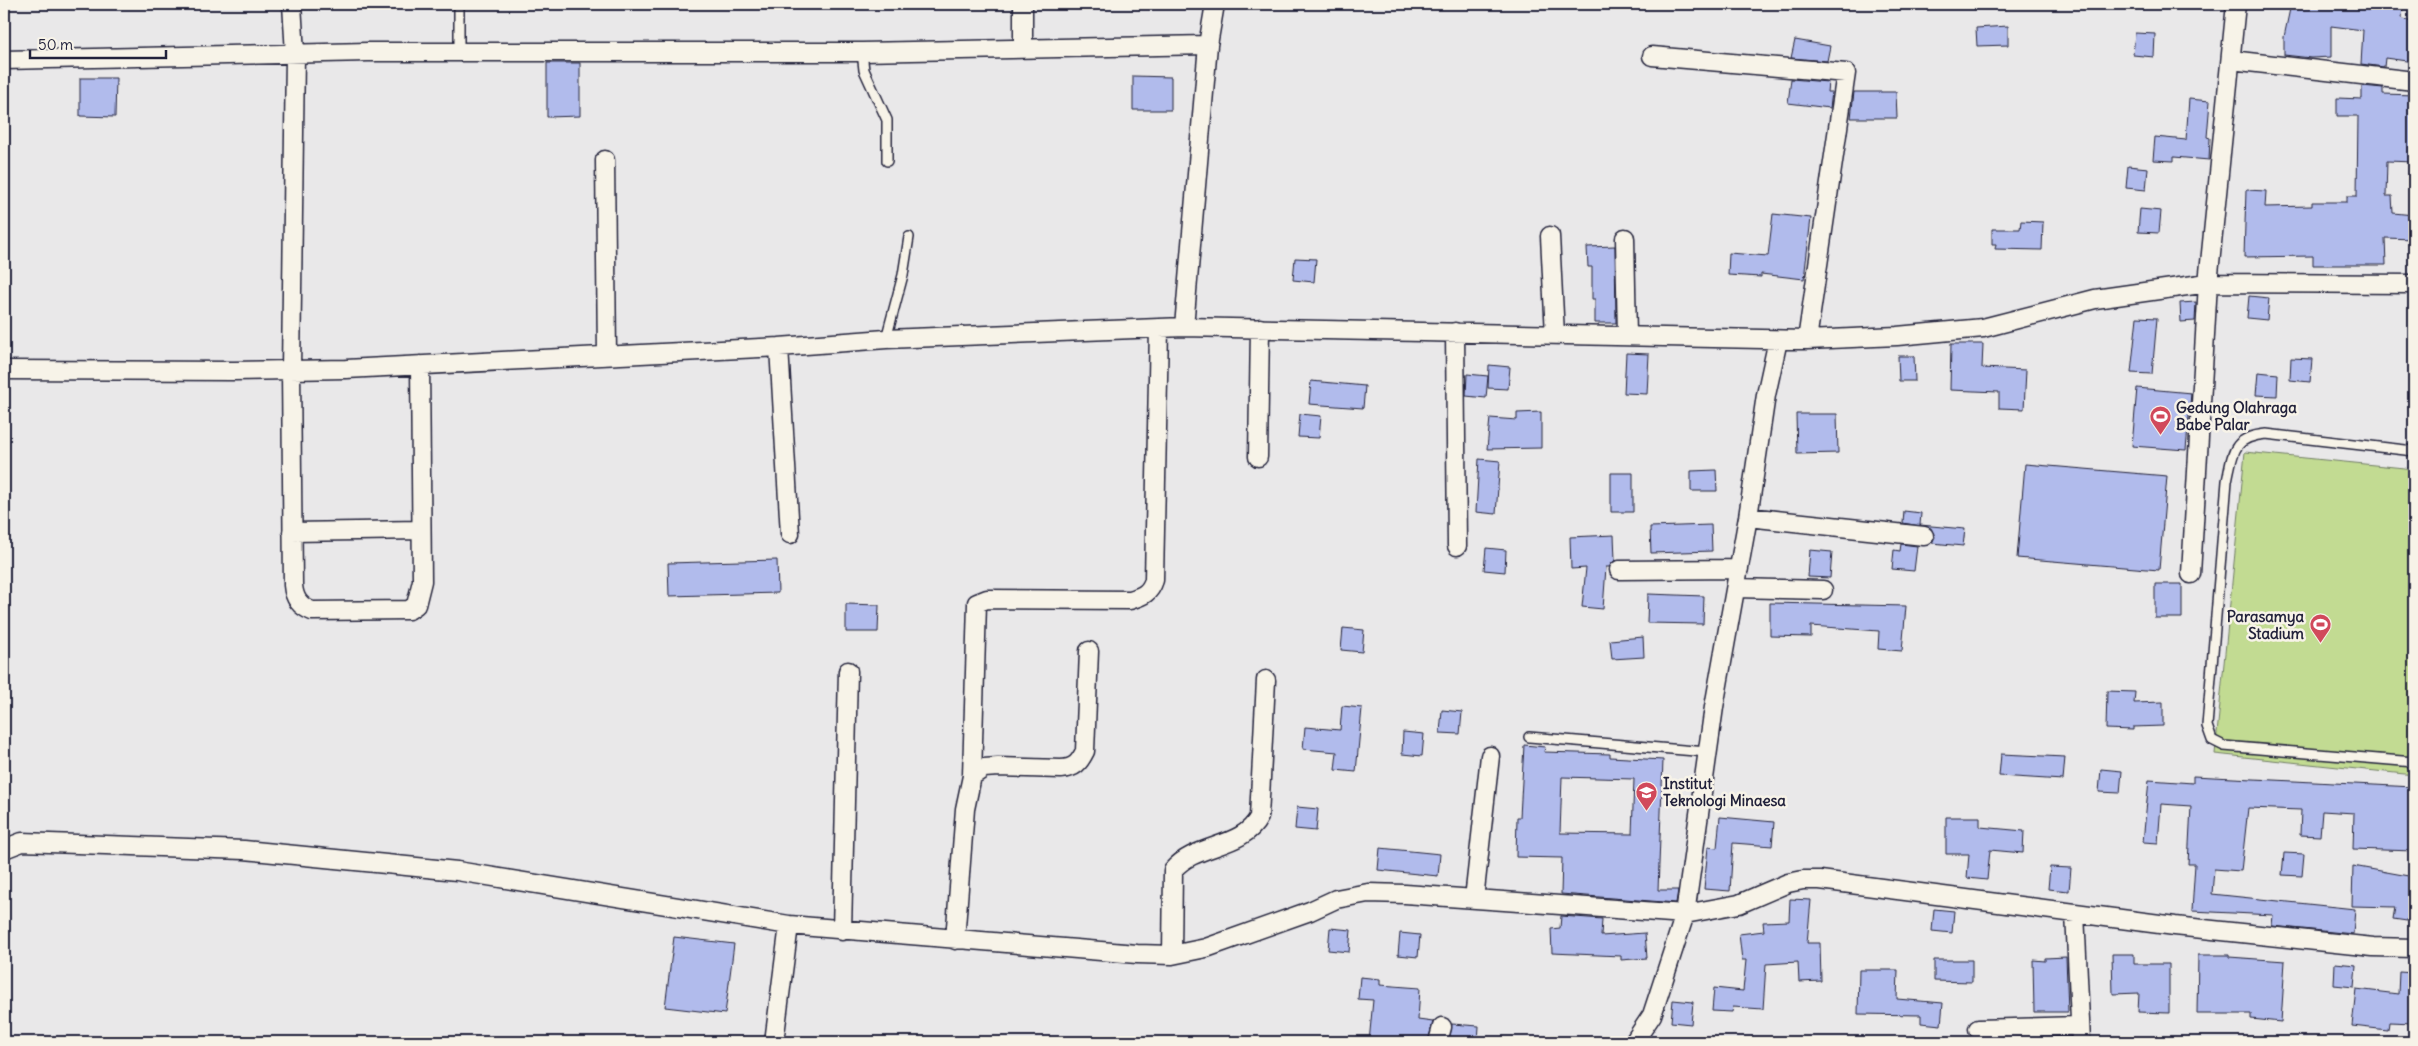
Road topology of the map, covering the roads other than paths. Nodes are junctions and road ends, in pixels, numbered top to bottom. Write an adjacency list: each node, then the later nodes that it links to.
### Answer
1 (292, 4): 10 (street)
2 (458, 4): 8 (lane)
3 (1022, 4): 7 (street)
4 (1215, 4): 6 (street)
5 (2236, 4): 13 (street)
6 (1208, 45): 7 (street); 22 (street)
7 (1023, 49): 9 (street)
8 (459, 52): 9 (street); 10 (street)
9 (862, 52): 16 (lane)
10 (295, 54): 12 (street); 35 (street)
11 (1652, 56): 30 (street)
12 (4, 60)
13 (2231, 60): 14 (street); 20 (street)
14 (2414, 81)
15 (605, 160): 32 (street)
16 (887, 161)
17 (1550, 236): 26 (street)
18 (909, 237): 28 (lane)
19 (1625, 238): 27 (street)
20 (2208, 283): 21 (street); 30 (street); 46 (street)
21 (2414, 284)
22 (1184, 327): 23 (street); 24 (street)
23 (1160, 328): 28 (street); 56 (street)
24 (1260, 328): 25 (street); 37 (street)
25 (1455, 332): 26 (street); 43 (street)
26 (1555, 335): 27 (street)
27 (1627, 336): 29 (street)
28 (886, 339): 31 (street)
29 (1778, 340): 30 (street); 38 (street)
30 (1807, 340)
31 (779, 347): 32 (street); 41 (street)
32 (606, 356): 33 (street)
33 (420, 365): 35 (street); 39 (street)
34 (4, 370): 35 (street)
35 (291, 370): 40 (street)
36 (2414, 451): 55 (lane)
37 (1258, 457)
38 (1748, 517): 42 (street); 44 (street)
39 (421, 530): 40 (street); 40 (street)
40 (292, 532)
41 (790, 534)
42 (1924, 536)
43 (1456, 546)
44 (1739, 569): 45 (street); 47 (street)
45 (1619, 570)
46 (2191, 574)
47 (1736, 588): 48 (street); 53 (street)
48 (1823, 590)
49 (1089, 651): 56 (street)
50 (848, 671): 62 (street)
51 (1266, 680): 65 (street)
52 (1529, 737): 53 (lane)
53 (1707, 752): 60 (street)
54 (1490, 756): 58 (street)
55 (2414, 762)
56 (972, 776): 63 (street)
57 (4, 849): 61 (street)
58 (1474, 899): 60 (street); 65 (street)
59 (2075, 913): 60 (street); 64 (street); 67 (street)
60 (1685, 914): 69 (street)
61 (789, 925): 62 (street); 68 (street)
62 (842, 931): 63 (street)
63 (954, 940): 65 (street)
64 (2414, 948)
65 (1172, 955)
66 (1978, 1029): 67 (street)
67 (2081, 1034)
68 (774, 1042)
69 (1634, 1042)

